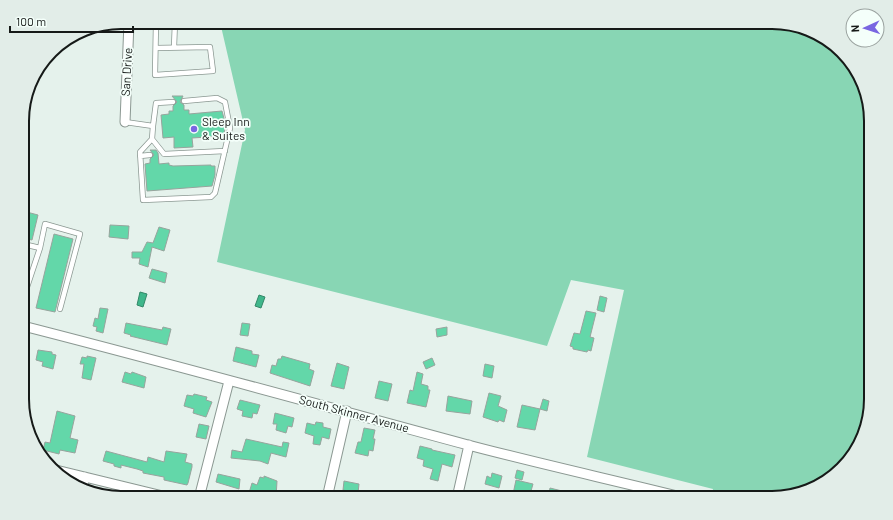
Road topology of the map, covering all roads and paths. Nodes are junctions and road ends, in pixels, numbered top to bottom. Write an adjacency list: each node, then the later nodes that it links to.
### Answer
1 (129, 29): 8 (street, San Drive)
2 (156, 29): 4 (lane)
3 (175, 29): 5 (lane)
4 (156, 48): 5 (lane); 5 (lane)
5 (174, 48)
6 (184, 101): 11 (lane)
7 (173, 102): 9 (lane)
8 (125, 122): 9 (lane)
9 (153, 126): 10 (lane)
10 (152, 138): 13 (lane); 15 (lane)
11 (225, 151): 13 (lane); 15 (lane)
12 (158, 154): 13 (lane)
13 (164, 154)
14 (150, 155): 15 (lane)
15 (140, 156)
16 (29, 245): 17 (lane)
17 (40, 248): 18 (lane); 19 (lane)
18 (29, 281)
19 (60, 309)
20 (29, 328): 21 (street, South Skinner Avenue)
21 (229, 382): 22 (street, South Skinner Avenue); 28 (street)
22 (347, 411): 23 (street, South Skinner Avenue); 29 (street)
23 (469, 446): 30 (street); 31 (street, South Skinner Avenue)
24 (65, 472): 25 (street)
25 (85, 477): 26 (street); 27 (street)
26 (83, 483)
27 (142, 491)
28 (201, 491)
29 (329, 491)
30 (459, 491)
31 (656, 491)

